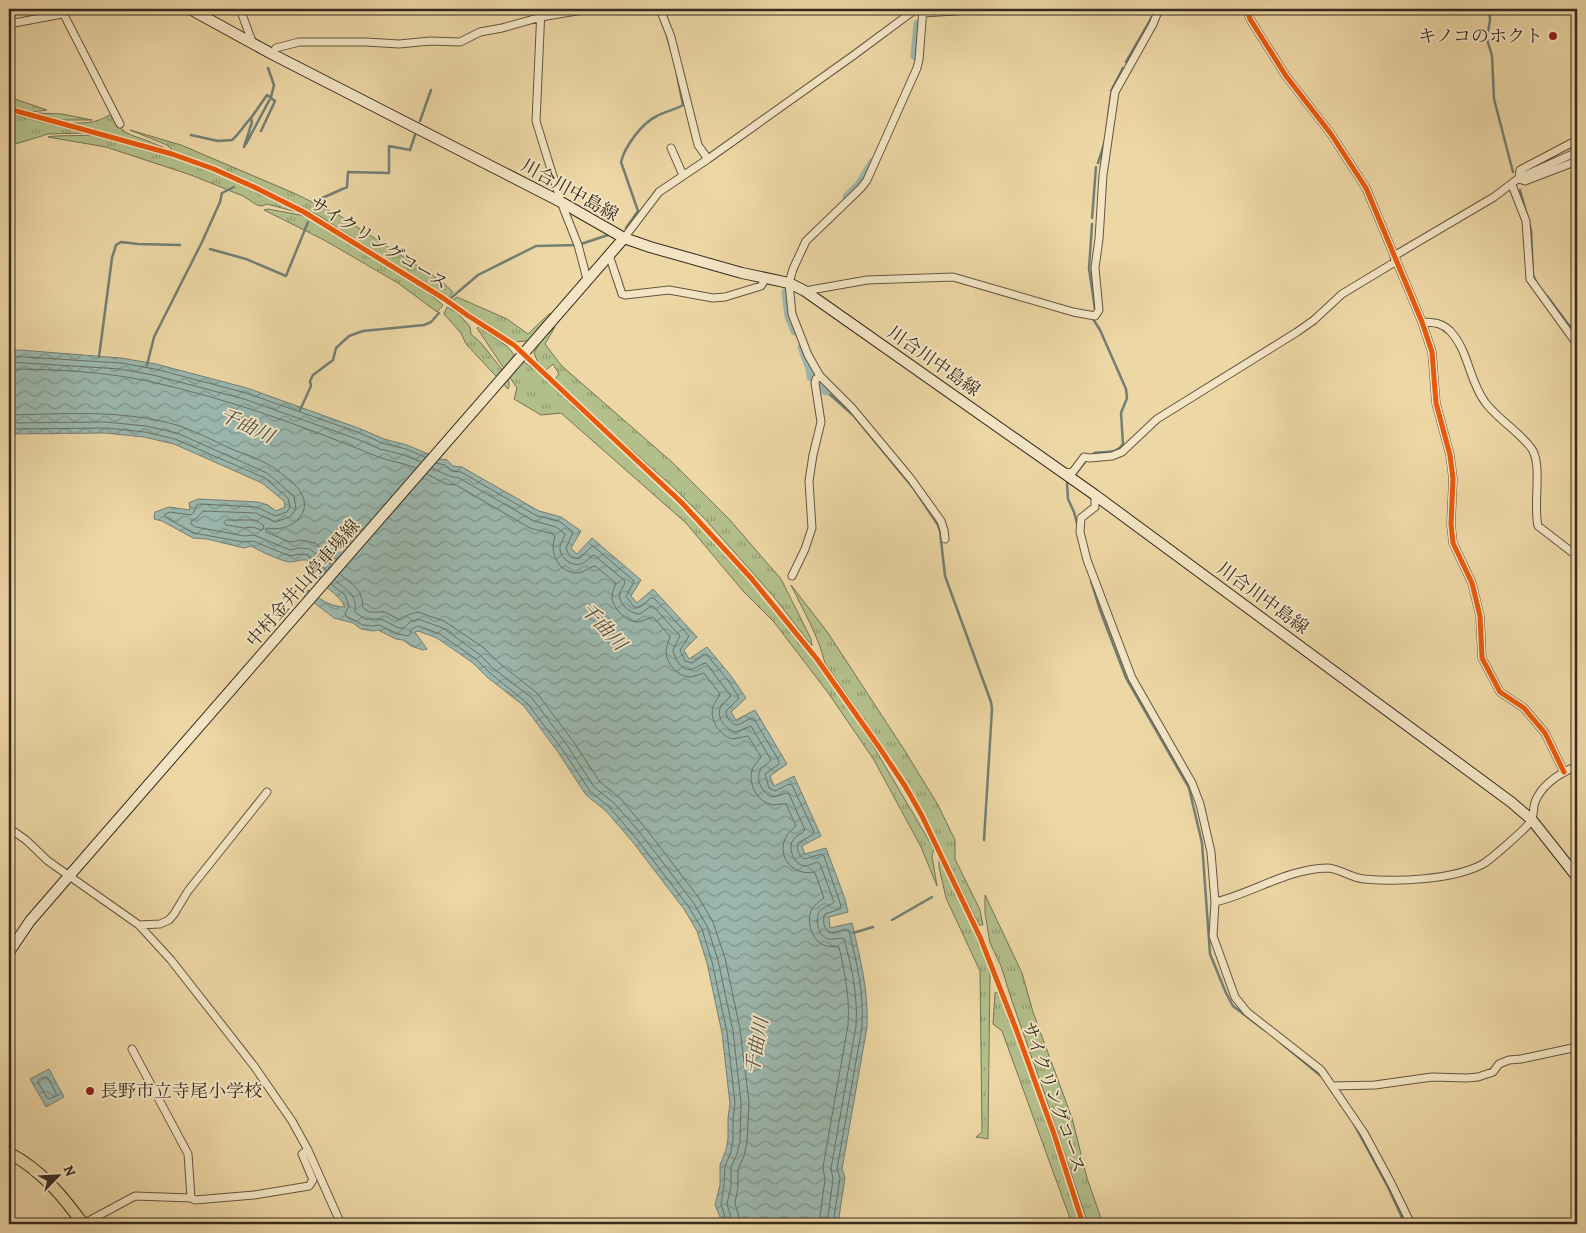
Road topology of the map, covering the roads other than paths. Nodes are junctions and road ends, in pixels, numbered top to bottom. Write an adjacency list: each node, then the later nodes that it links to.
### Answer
1 (190, 9): 13 (main road, 川合川中島線)
2 (240, 9): 13 (street)
3 (588, 9): 11 (street)
4 (660, 9): 19 (street)
5 (916, 9): 19 (street)
6 (987, 9): 10 (street)
7 (1159, 9): 31 (street)
8 (1247, 9): 27 (street)
9 (62, 11): 12 (street); 15 (street)
10 (923, 11): 30 (street)
11 (541, 13): 14 (street); 24 (street)
12 (9, 24)
13 (253, 44): 14 (main road, 川合川中島線)
14 (272, 54): 24 (main road, 川合川中島線)
15 (120, 124)
16 (1577, 140): 22 (street)
17 (671, 148): 21 (street)
18 (1577, 152): 22 (street)
19 (708, 159): 21 (street)
20 (1577, 161): 22 (street)
21 (683, 175): 25 (street)
22 (1519, 178): 23 (street)
23 (1512, 185): 27 (street); 33 (street)
24 (561, 202): 25 (main road, 川合川中島線); 29 (street)
25 (624, 238): 26 (main road, 中村金井山停車場線); 28 (main road, 川合川中島線)
26 (609, 255): 28 (street); 29 (main road, 中村金井山停車場線)
27 (1394, 256): 32 (street); 35 (street)
28 (766, 278): 30 (main road, 川合川中島線)
29 (587, 279): 45 (main road, 中村金井山停車場線)
30 (789, 283): 31 (main road, 川合川中島線); 34 (street)
31 (806, 291): 35 (main road, 川合川中島線)
32 (1422, 322): 38 (street); 41 (street)
33 (1577, 344)
34 (820, 376): 37 (street); 39 (street)
35 (1063, 472): 36 (main road, 川合川中島線)
36 (1095, 495): 43 (main road, 川合川中島線); 47 (street)
37 (945, 539)
38 (1577, 556)
39 (792, 576)
40 (1577, 766): 41 (street)
41 (1564, 772): 43 (street)
42 (267, 792): 48 (street)
43 (1532, 820): 46 (main road, 川合川中島線); 47 (street)
44 (9, 828): 45 (street)
45 (71, 873): 48 (street); 49 (main road, 中村金井山停車場線)
46 (1577, 877)
47 (1215, 902): 52 (street)
48 (139, 925): 53 (street)
49 (9, 952)
50 (1577, 1047): 52 (street)
51 (132, 1049): 55 (street)
52 (1333, 1086): 58 (street)
53 (308, 1150): 55 (street); 57 (street)
54 (9, 1153): 56 (highway)
55 (191, 1198): 56 (street)
56 (83, 1224)
57 (341, 1224)
58 (1411, 1224)

